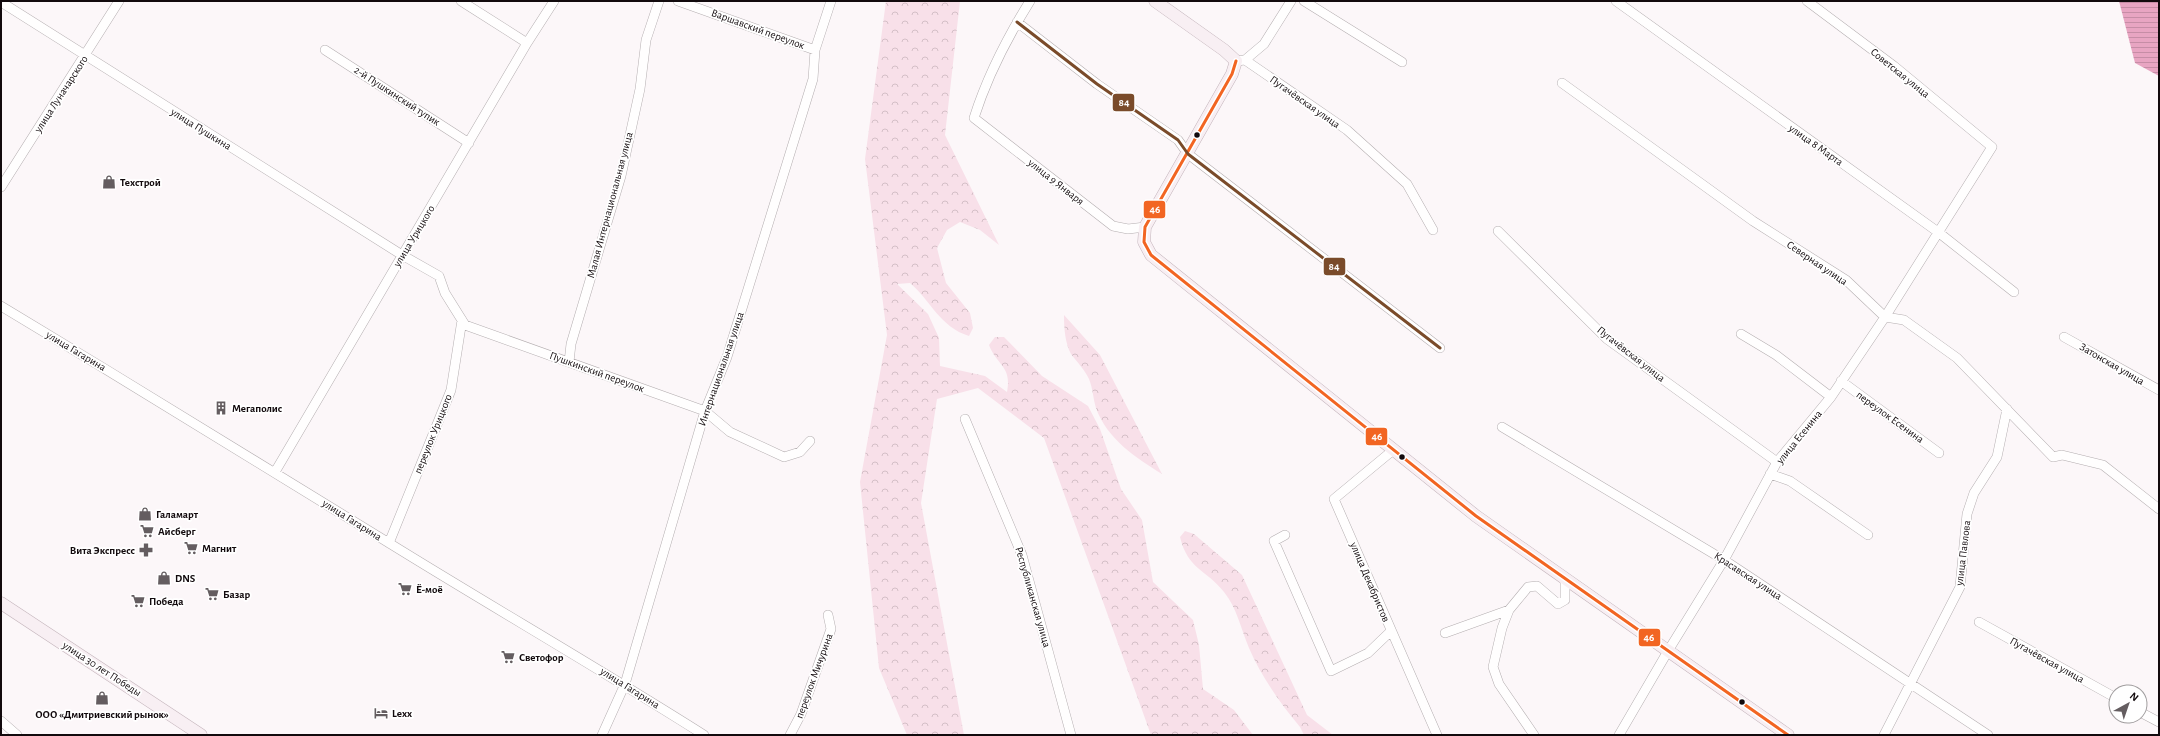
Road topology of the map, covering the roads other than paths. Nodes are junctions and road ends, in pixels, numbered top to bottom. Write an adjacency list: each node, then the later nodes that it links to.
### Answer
1 (119, 1): 18 (street, улица Луначарского)
2 (461, 1): 15 (street)
3 (554, 1): 15 (street, улица Урицкого)
4 (658, 1): 38 (street, Малая Интернациональная улица)
5 (678, 1): 17 (street, Варшавский переулок)
6 (831, 1): 17 (street, Интернациональная улица)
7 (1030, 1): 14 (street)
8 (1155, 1): 19 (main road, Пугачёвская улица)
9 (1291, 1): 19 (street)
10 (1304, 1): 20 (street)
11 (1616, 1): 29 (street, улица 8 Марта)
12 (1807, 1): 23 (street, Советская улица)
13 (1, 2): 18 (street, улица Пушкина)
14 (1017, 22): 24 (street); 26 (street, улица 9 Января)
15 (527, 43): 22 (street, улица Урицкого)
16 (325, 50): 22 (street, 2-й Пушкинский тупик)
17 (815, 50): 43 (street, Интернациональная улица)
18 (85, 56): 25 (street, улица Луначарского); 30 (street, улица Пушкина)
19 (1241, 61): 24 (main road); 27 (street, Пугачёвская улица)
20 (1402, 62)
21 (1562, 83): 33 (street, Северная улица)
22 (469, 143): 30 (street, улица Урицкого)
23 (1992, 147): 29 (street, улица Есенина)
24 (1188, 154): 26 (main road); 37 (street)
25 (1, 187)
26 (1145, 227): 47 (main road)
27 (1432, 230)
28 (1498, 231): 49 (street, Пугачёвская улица)
29 (1938, 232): 31 (street, улица 8 Марта); 33 (street, улица Есенина)
30 (402, 255): 34 (street, Пушкинский переулок); 50 (street, улица Урицкого)
31 (2014, 292)
32 (1, 306): 50 (street, улица Гагарина)
33 (1885, 317): 39 (street, улица Есенина); 42 (street)
34 (462, 320): 38 (street, Пушкинский переулок); 55 (street, переулок Урицкого)
35 (1741, 334): 41 (street)
36 (2064, 337): 40 (street, Затонская улица)
37 (1440, 348)
38 (569, 362): 43 (street, Пушкинский переулок)
39 (1841, 381): 41 (street, улица Есенина); 48 (street, переулок Есенина)
40 (2159, 390)
41 (1831, 397): 49 (street, улица Есенина)
42 (2007, 409): 52 (street); 65 (street, улица Павлова)
43 (706, 411): 46 (street, Пушкинский переулок); 66 (street, Интернациональная улица)
44 (965, 419): 77 (street, Республиканская улица)
45 (1502, 427): 56 (street, Красавская улица)
46 (810, 441)
47 (1392, 451): 57 (main road); 62 (street, улица Декабристов)
48 (1939, 453)
49 (1777, 462): 51 (street, улица Есенина)
50 (275, 472): 55 (street, улица Гагарина)
51 (1770, 474): 54 (street); 56 (street, улица Есенина)
52 (2159, 509)
53 (1285, 535): 62 (street)
54 (1868, 535)
55 (389, 543): 66 (street, улица Гагарина)
56 (1724, 560): 64 (street, улица Есенина); 65 (street, Красавская улица)
57 (1565, 579): 59 (street); 64 (main road)
58 (1, 603): 73 (main road, улица 30 лет Победы)
59 (1509, 610): 63 (street); 79 (street)
60 (828, 615): 76 (street, переулок Мичурина)
61 (1979, 622): 67 (street, Пугачёвская улица)
62 (1391, 631): 78 (street, улица Декабристов)
63 (1445, 633)
64 (1668, 651): 71 (street, улица Есенина); 80 (main road)
65 (1911, 683): 81 (street, улица Павлова); 82 (street, Красавская улица)
66 (625, 684): 74 (street, Интернациональная улица); 75 (street, улица Гагарина)
67 (2108, 694)
68 (2148, 716): 70 (street)
69 (1, 721): 72 (street)
70 (2159, 722)
71 (1621, 734)
72 (17, 735)
73 (201, 735)
74 (602, 735)
75 (704, 735)
76 (790, 735)
77 (1071, 735)
78 (1436, 735)
79 (1534, 735)
80 (1788, 735)
81 (1884, 735)
82 (1988, 735)

